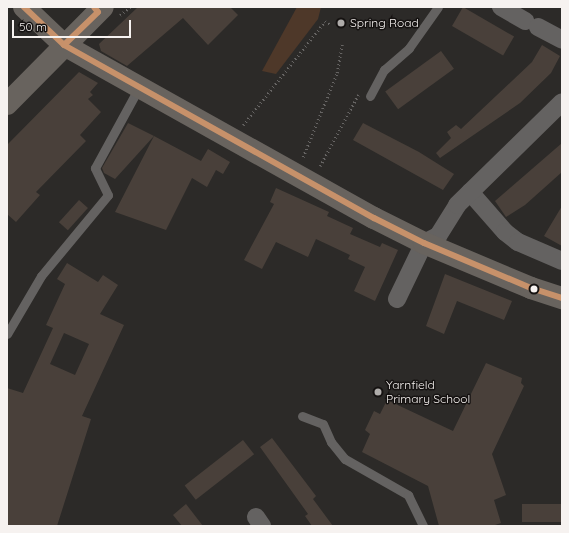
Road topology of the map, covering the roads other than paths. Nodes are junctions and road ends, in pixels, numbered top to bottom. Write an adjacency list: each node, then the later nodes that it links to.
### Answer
1 (24, 7): 6 (street)
2 (438, 7): 8 (lane)
3 (501, 7): 5 (street)
4 (99, 9): 6 (street)
5 (562, 40)
6 (64, 45): 7 (street); 10 (street)
7 (138, 89): 12 (street); 16 (lane)
8 (370, 96)
9 (562, 102): 11 (street)
10 (7, 104)
11 (470, 192): 12 (street); 13 (street)
12 (424, 243): 14 (street); 15 (street)
13 (562, 261)
14 (562, 298)
15 (397, 299)
16 (7, 334)
17 (302, 416): 18 (lane)
18 (423, 526)

